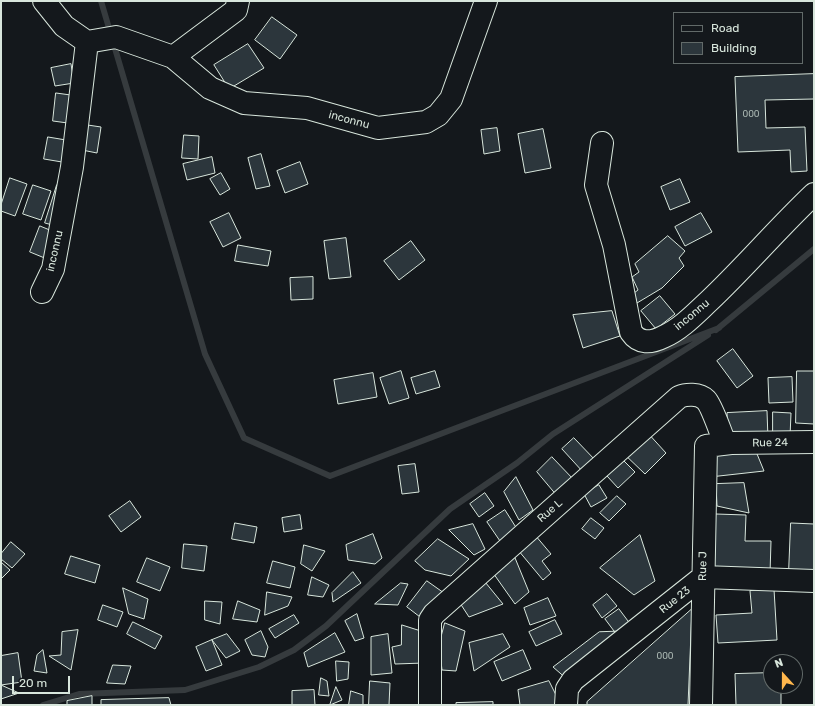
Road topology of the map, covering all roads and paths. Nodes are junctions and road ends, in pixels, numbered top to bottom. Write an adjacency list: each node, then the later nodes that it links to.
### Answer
1 (44, 1): 4 (street)
2 (238, 1): 5 (street)
3 (486, 1): 5 (street, inconnu)
4 (90, 42): 5 (street, inconnu); 8 (street, inconnu)
5 (173, 57)
6 (602, 143): 7 (street, inconnu)
7 (814, 194)
8 (42, 292)
9 (814, 442): 10 (street, Rue 24)
10 (725, 443): 11 (street, Rue J); 14 (street, Rue L)
11 (703, 577): 12 (street); 13 (street, Rue 23); 15 (street, Rue J)
12 (814, 581)
13 (566, 700)
14 (430, 705)
15 (701, 705)

